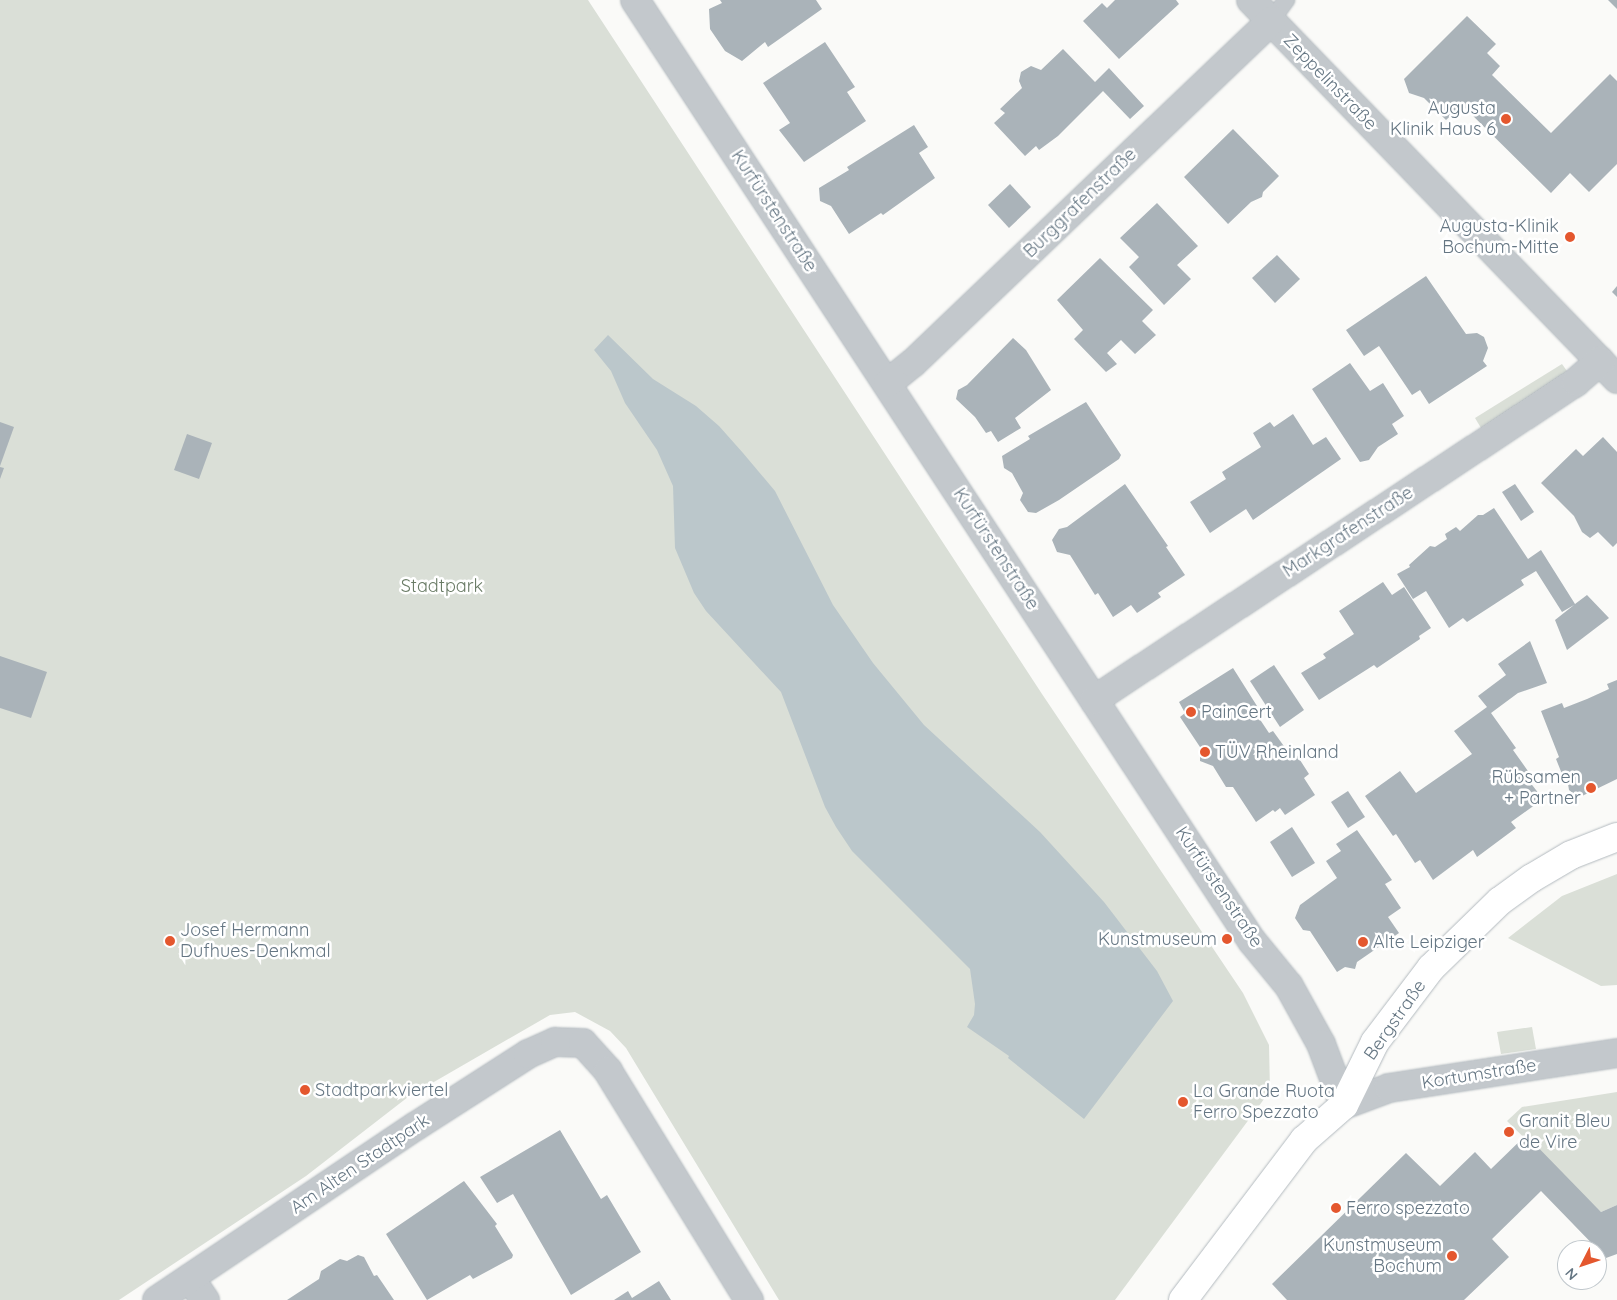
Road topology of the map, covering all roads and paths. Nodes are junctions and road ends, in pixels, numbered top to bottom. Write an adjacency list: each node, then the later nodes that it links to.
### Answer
1 (635, 0): 5 (street, Kurfürstenstraße)
2 (1251, 0): 3 (street, Zeppelinstraße)
3 (1278, 10): 4 (street, Zeppelinstraße); 5 (street, Burggrafenstraße)
4 (1608, 370): 6 (street, Markgrafenstraße)
5 (888, 383): 6 (street, Kurfürstenstraße)
6 (1094, 700): 9 (street, Kurfürstenstraße)
7 (1617, 837): 9 (street, Bergstraße)
8 (1617, 1053): 9 (street, Kortumstraße)
9 (1344, 1105): 13 (street, Bergstraße)
10 (197, 1289): 11 (street, Am Alten Stadtpark); 12 (street, Am Alten Stadtpark)
11 (157, 1300)
12 (749, 1300)
13 (1183, 1300)

